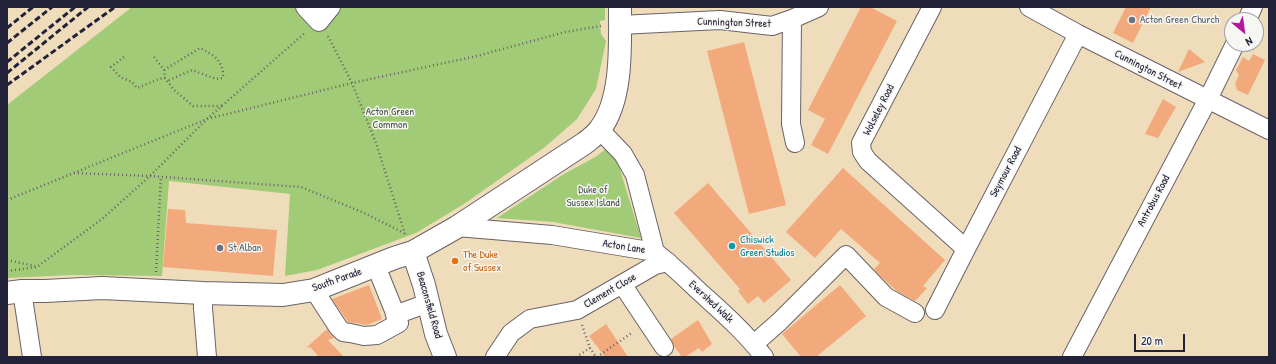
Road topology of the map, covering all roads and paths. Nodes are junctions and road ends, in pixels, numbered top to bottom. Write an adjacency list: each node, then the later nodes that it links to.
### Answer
1 (305, 7): 9 (street)
2 (331, 7): 9 (street)
3 (819, 7): 8 (street, Cunnington Street)
4 (932, 7): 29 (street, Wolseley Road)
5 (1036, 9): 10 (street, Cunnington Street)
6 (725, 14): 7 (street, Cunnington Street); 8 (street, Cunnington Street)
7 (615, 19): 16 (path); 21 (main road)
8 (792, 19): 22 (street)
9 (319, 22): 16 (path); 18 (path)
10 (1078, 34): 17 (street, Cunnington Street); 29 (street, Seymour Road)
11 (1231, 52): 17 (street, Antrobus Road)
12 (124, 57): 15 (path)
13 (154, 57): 14 (path)
14 (164, 70): 15 (path); 15 (path)
15 (166, 80): 18 (path)
16 (352, 83): 19 (path); 28 (path)
17 (1208, 99): 20 (street, Cunnington Street); 55 (street, Antrobus Road)
18 (222, 106): 19 (path)
19 (207, 119): 23 (path); 24 (path)
20 (1269, 130)
21 (592, 137): 27 (main road, South Parade); 30 (street, Acton Lane)
22 (795, 143)
23 (73, 173): 24 (path); 26 (path)
24 (150, 176): 25 (path); 33 (path)
25 (160, 176): 28 (path); 35 (path)
26 (7, 200)
27 (457, 227): 28 (main road, South Parade); 30 (street, Acton Lane)
28 (408, 242): 32 (main road, South Parade); 40 (main road, Beaconsfield Road)
29 (966, 249): 42 (street, Seymour Road)
30 (662, 257): 36 (street, Clement Close); 48 (street, Evershed Walk)
31 (7, 260): 33 (path)
32 (376, 266): 37 (main road, South Parade); 44 (street)
33 (37, 267): 34 (path)
34 (7, 270)
35 (155, 277)
36 (622, 284): 41 (street, Clement Close); 45 (street)
37 (314, 290): 39 (main road, South Parade); 44 (street)
38 (14, 292): 39 (main road, South Parade); 49 (street)
39 (203, 293): 50 (street)
40 (428, 303): 44 (street); 51 (main road, Beaconsfield Road)
41 (577, 310): 47 (path); 52 (street, Clement Close)
42 (935, 310)
43 (915, 313): 48 (street)
44 (395, 315)
45 (647, 323): 46 (street); 54 (path)
46 (664, 347)
47 (590, 348): 53 (path); 54 (path)
48 (759, 350)
49 (32, 357)
50 (207, 357)
51 (445, 357)
52 (495, 357)
53 (576, 357)
54 (597, 357)
55 (1072, 357)

